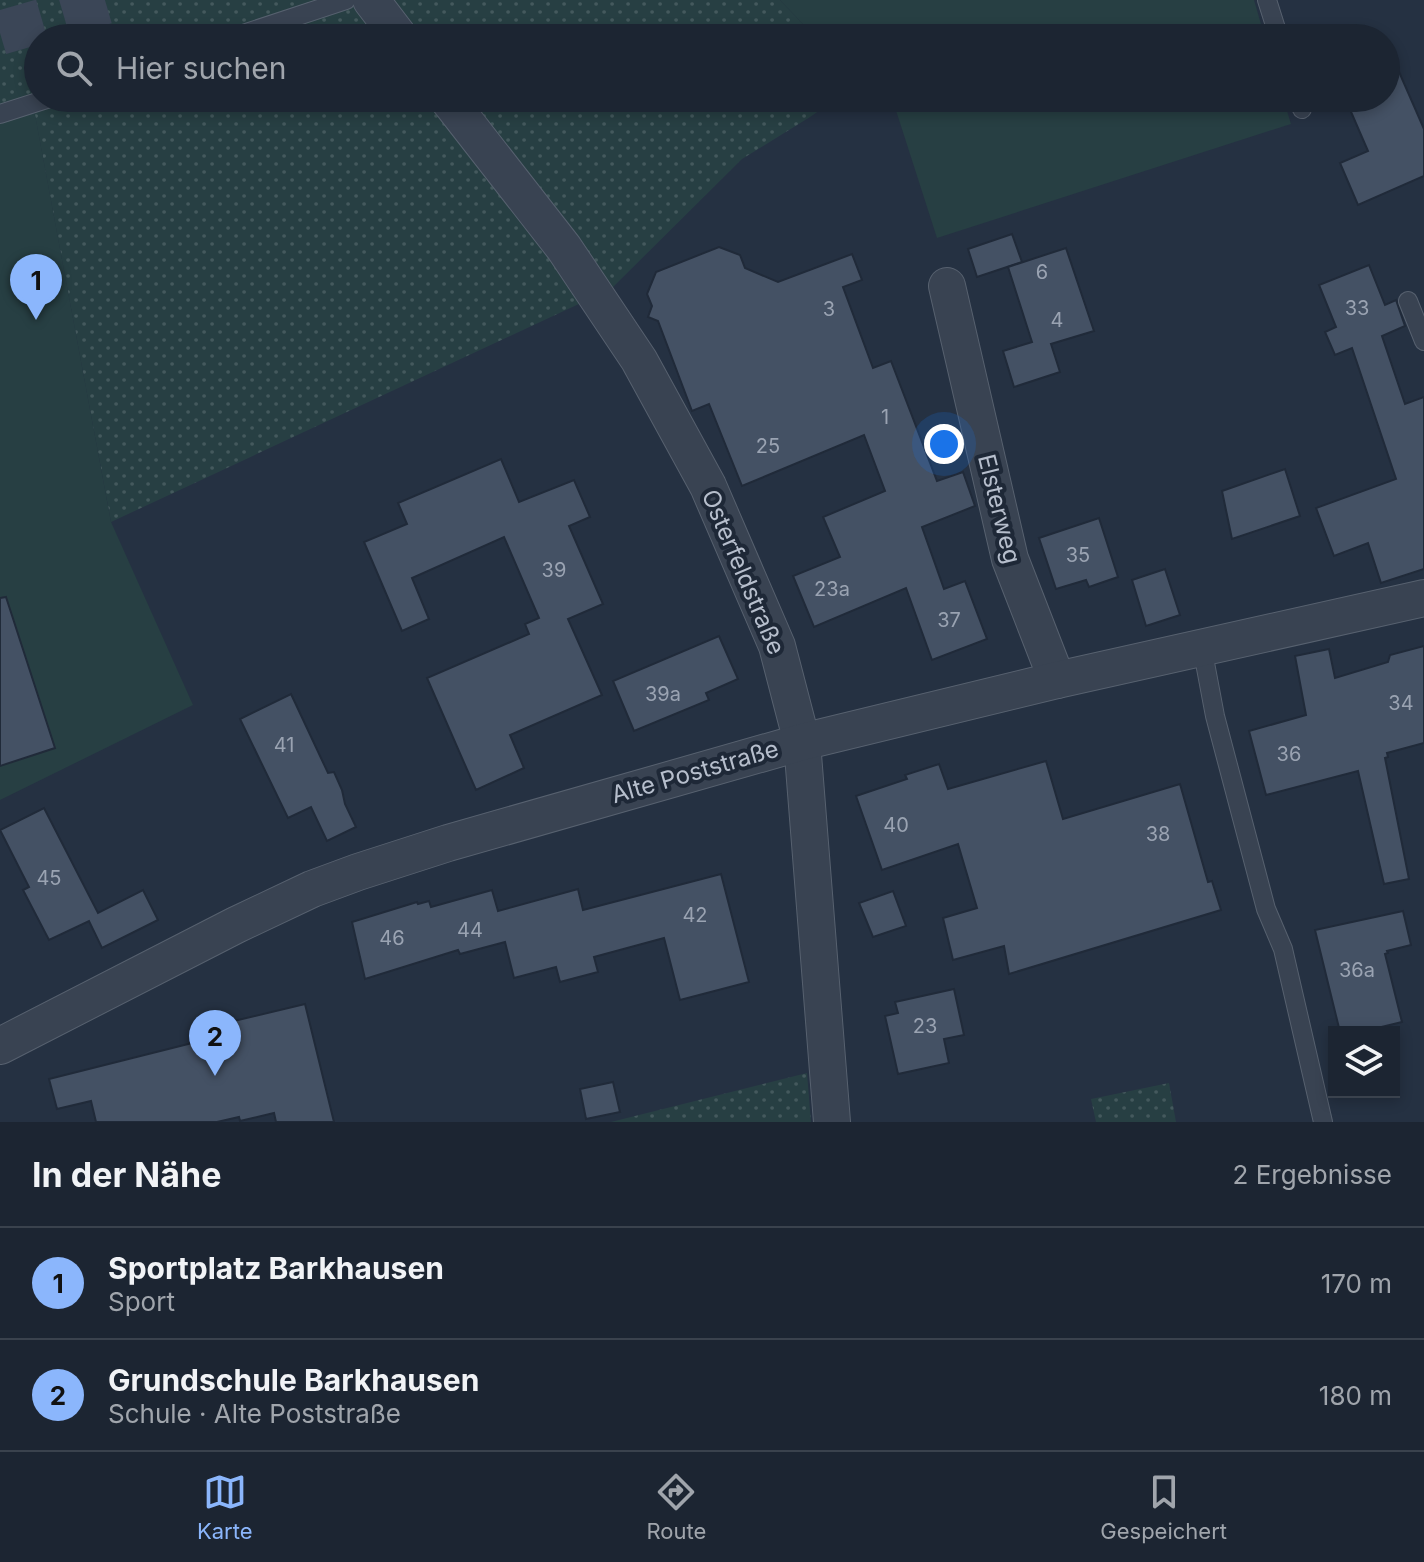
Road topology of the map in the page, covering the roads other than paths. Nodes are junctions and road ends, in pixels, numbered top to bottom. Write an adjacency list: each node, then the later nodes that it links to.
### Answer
1 (346, 0): 4 (lane)
2 (371, 0): 5 (street)
3 (1267, 0): 6 (lane)
4 (273, 24)
5 (389, 24)
6 (1275, 24)
7 (24, 106): 9 (lane)
8 (458, 112): 16 (street, Osterfeldstraße)
9 (0, 114)
10 (947, 286): 15 (street, Elsterweg)
11 (1408, 301): 12 (lane)
12 (1424, 341)
13 (1424, 598): 14 (street, Alte Poststraße)
14 (1202, 647): 15 (street, Alte Poststraße); 19 (lane)
15 (1057, 680): 16 (street, Alte Poststraße)
16 (802, 742): 17 (street, Alte Poststraße); 18 (street, Osterfeldstraße)
17 (0, 1046)
18 (832, 1122)
19 (1323, 1122)

